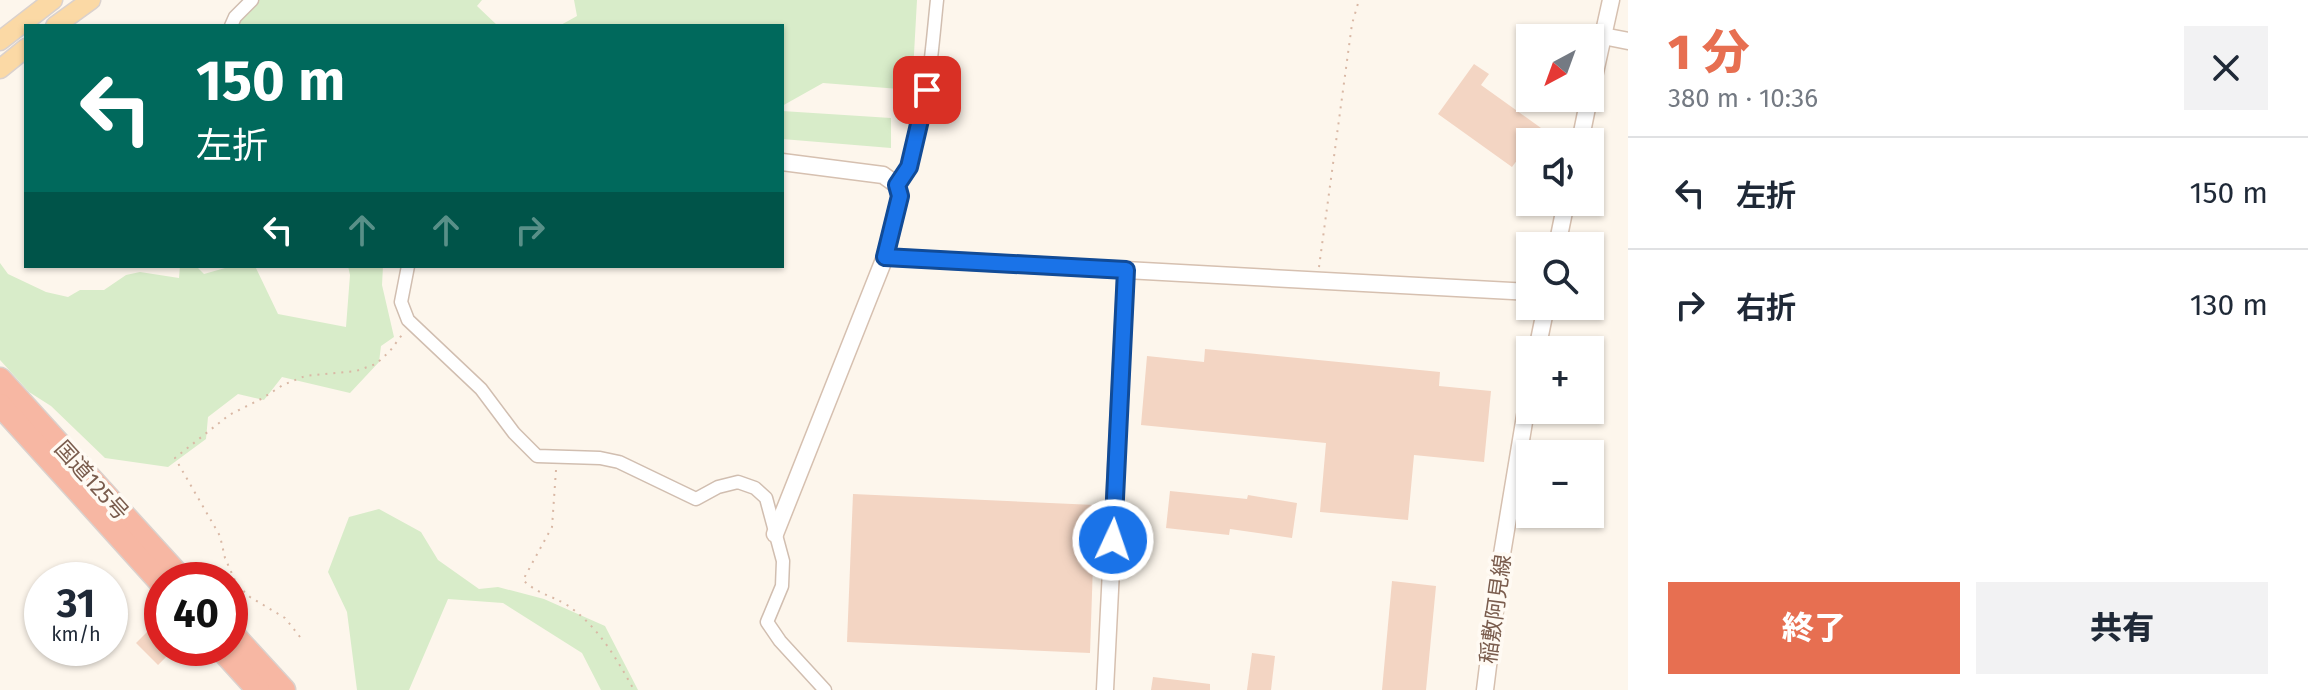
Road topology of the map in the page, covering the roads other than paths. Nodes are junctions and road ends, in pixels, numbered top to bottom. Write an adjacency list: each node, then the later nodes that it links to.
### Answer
1 (53, 0): 10 (main road)
2 (91, 0): 6 (main road)
3 (252, 0): 7 (street)
4 (937, 0): 15 (street)
5 (1611, 0): 8 (street)
6 (58, 24)
7 (232, 24)
8 (1604, 32)
9 (1604, 36): 11 (street)
10 (0, 41)
11 (1628, 41)
12 (24, 50): 13 (main road)
13 (0, 69)
14 (784, 162): 15 (street)
15 (897, 185): 16 (street)
16 (885, 257): 18 (street); 23 (street)
17 (408, 268): 23 (street)
18 (1126, 270): 19 (street); 31 (street)
19 (1516, 291)
20 (0, 379): 24 (highway, 国道125号)
21 (0, 405): 25 (highway, 国道125号)
22 (1524, 424): 32 (street, 稲敷阿見線)
23 (775, 534): 30 (street)
24 (167, 562)
25 (144, 564)
26 (248, 651): 29 (highway)
27 (236, 666): 28 (highway)
28 (258, 690)
29 (284, 690)
30 (825, 690)
31 (1105, 690)
32 (1485, 690)

